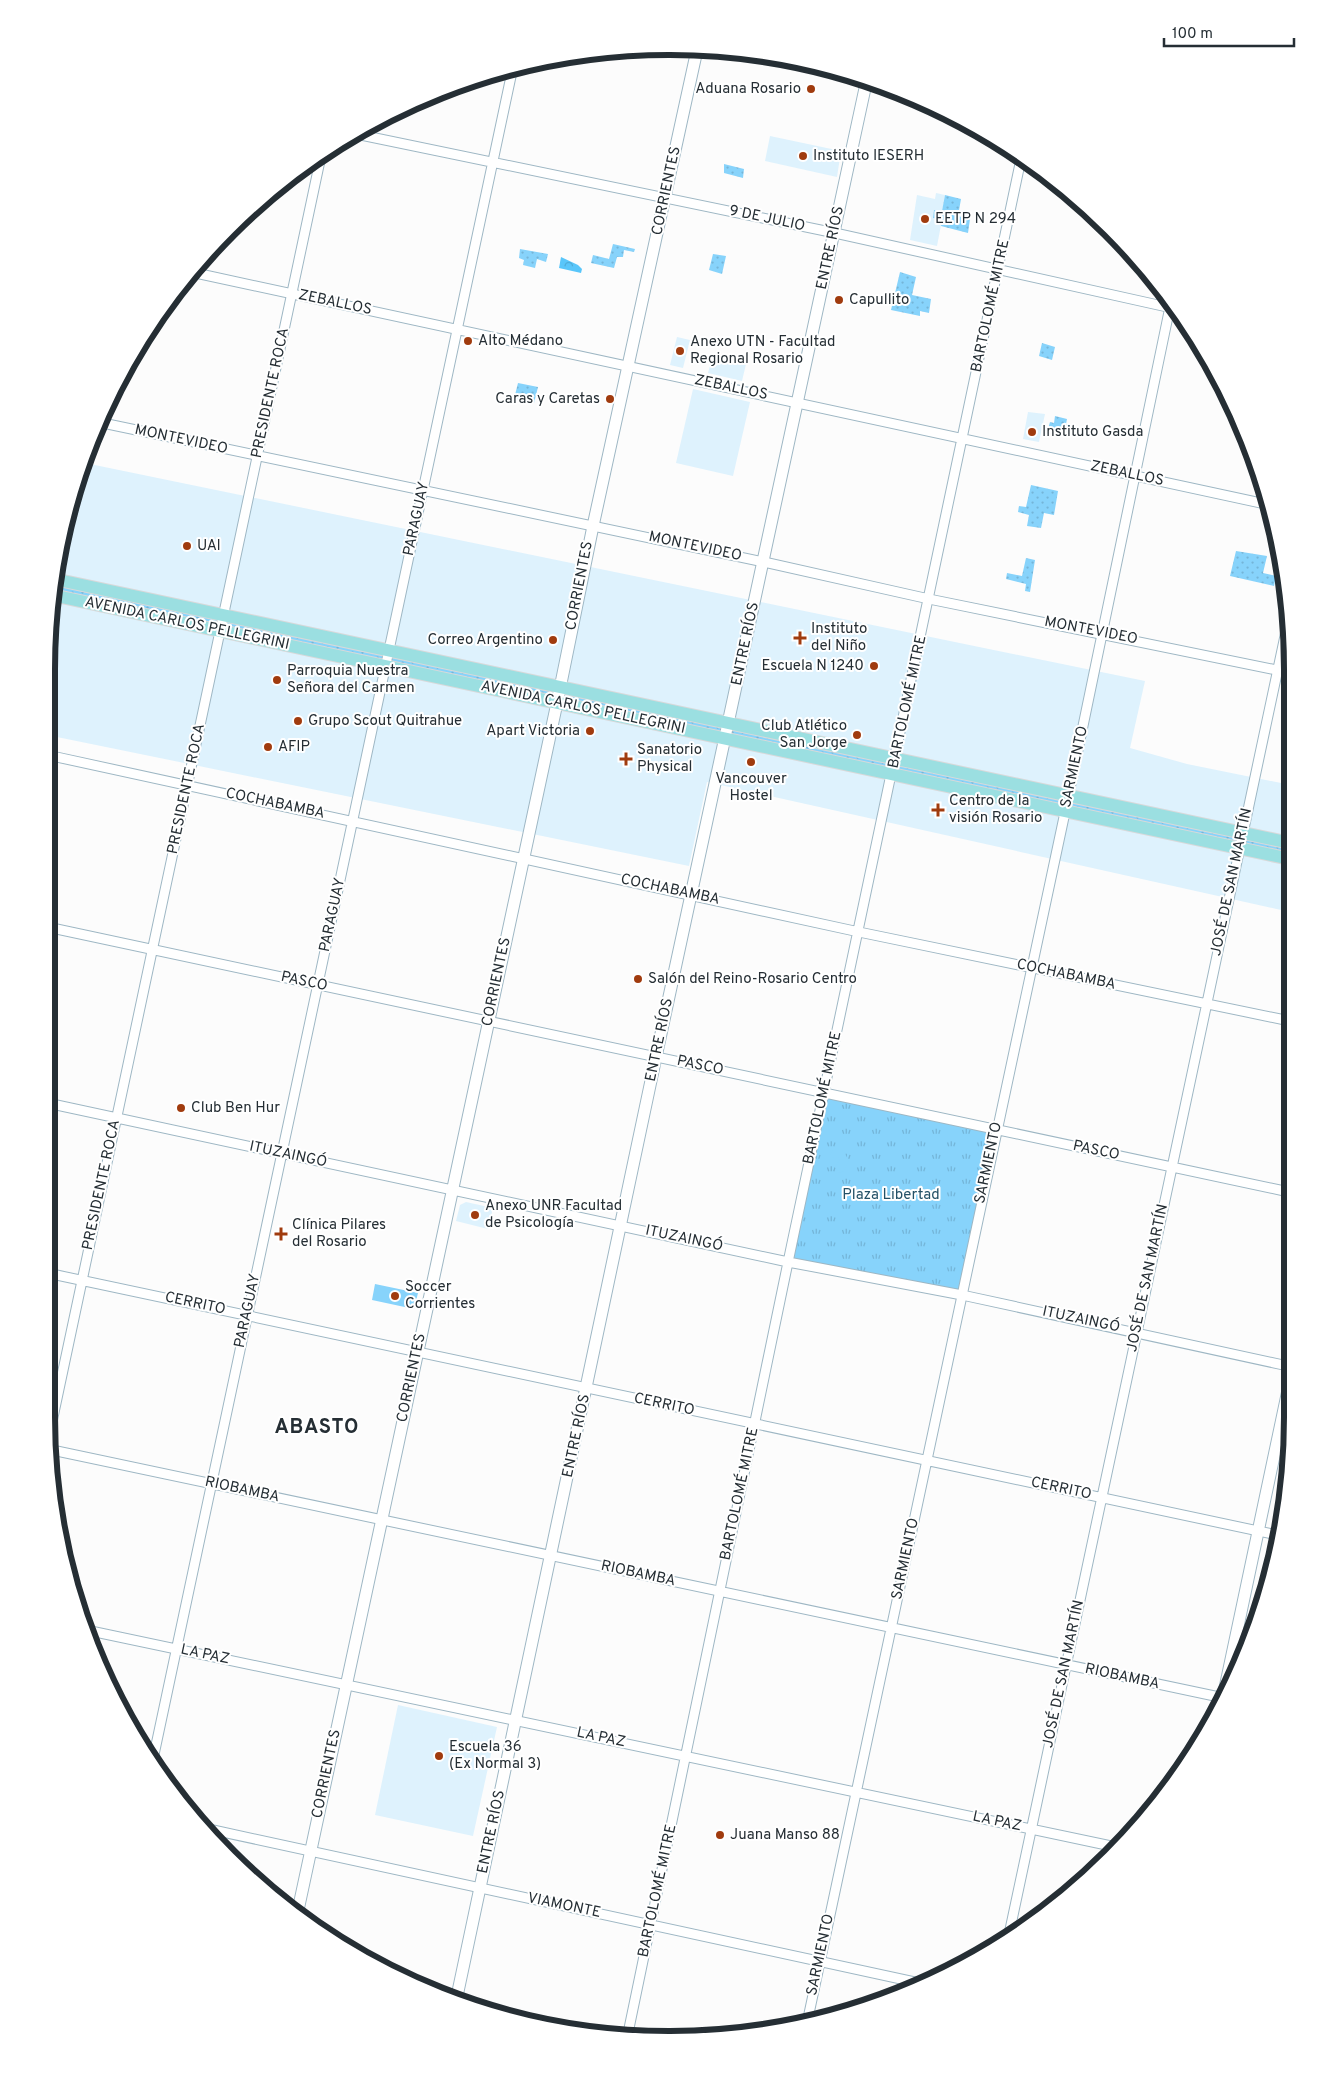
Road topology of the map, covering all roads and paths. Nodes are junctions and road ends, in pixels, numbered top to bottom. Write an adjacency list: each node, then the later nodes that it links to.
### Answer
1 (696, 56): 8 (main road, CORRIENTES)
2 (511, 76): 5 (street, PARAGUAY)
3 (865, 87): 9 (main road, ENTRE RÍOS)
4 (364, 136): 5 (street, 9 DE JULIO)
5 (493, 162): 8 (street, 9 DE JULIO); 15 (street, PARAGUAY)
6 (319, 165): 12 (street, PRESIDENTE ROCA)
7 (1021, 166): 10 (street, BARTOLOMÉ MITRE)
8 (665, 198): 9 (street, 9 DE JULIO); 16 (main road, CORRIENTES)
9 (835, 233): 10 (street, 9 DE JULIO); 17 (main road, ENTRE RÍOS)
10 (998, 270): 13 (street, 9 DE JULIO); 19 (street, BARTOLOMÉ MITRE)
11 (199, 274): 12 (street, ZEBALLOS)
12 (292, 294): 15 (street, ZEBALLOS); 20 (street, PRESIDENTE ROCA)
13 (1163, 304)
14 (1170, 314): 21 (street, SARMIENTO)
15 (457, 330): 16 (street, ZEBALLOS); 22 (street, PARAGUAY)
16 (629, 366): 17 (street, ZEBALLOS); 24 (main road, CORRIENTES)
17 (798, 403): 19 (street, ZEBALLOS); 25 (main road, ENTRE RÍOS)
18 (107, 424): 20 (street, MONTEVIDEO)
19 (963, 438): 21 (street, ZEBALLOS); 28 (street, BARTOLOMÉ MITRE)
20 (258, 456): 22 (street, MONTEVIDEO); 29 (street, PRESIDENTE ROCA)
21 (1135, 476): 23 (street, ZEBALLOS); 31 (street, SARMIENTO)
22 (423, 491): 24 (street, MONTEVIDEO); 33 (street, PARAGUAY)
23 (1260, 502)
24 (593, 526): 25 (street, MONTEVIDEO); 37 (main road, CORRIENTES)
25 (764, 562): 28 (street, MONTEVIDEO); 39 (main road, ENTRE RÍOS)
26 (61, 582): 29 (main road, AVENIDA CARLOS PELLEGRINI)
27 (59, 597): 30 (main road, AVENIDA CARLOS PELLEGRINI)
28 (929, 599): 31 (street, MONTEVIDEO); 42 (street, BARTOLOMÉ MITRE)
29 (224, 616): 30 (street, PRESIDENTE ROCA); 33 (main road, AVENIDA CARLOS PELLEGRINI)
30 (220, 631): 34 (main road, AVENIDA CARLOS PELLEGRINI); 44 (street, PRESIDENTE ROCA)
31 (1103, 633): 35 (street, MONTEVIDEO); 45 (street, SARMIENTO)
32 (1283, 646): 35 (street, JOSÉ DE SAN MARTÍN)
33 (389, 651): 34 (street, PARAGUAY); 37 (main road, AVENIDA CARLOS PELLEGRINI)
34 (386, 666): 38 (main road, AVENIDA CARLOS PELLEGRINI); 47 (street, PARAGUAY)
35 (1278, 670): 36 (street, MONTEVIDEO); 48 (street, JOSÉ DE SAN MARTÍN)
36 (1284, 671)
37 (560, 687): 38 (main road, CORRIENTES); 39 (main road, AVENIDA CARLOS PELLEGRINI)
38 (557, 702): 40 (main road, AVENIDA CARLOS PELLEGRINI); 51 (main road, CORRIENTES)
39 (730, 723): 40 (main road, ENTRE RÍOS); 42 (main road, AVENIDA CARLOS PELLEGRINI)
40 (726, 738): 43 (main road, AVENIDA CARLOS PELLEGRINI); 53 (main road, ENTRE RÍOS)
41 (55, 757): 44 (street, COCHABAMBA)
42 (896, 758): 43 (street, BARTOLOMÉ MITRE); 45 (main road, AVENIDA CARLOS PELLEGRINI)
43 (893, 774): 46 (main road, AVENIDA CARLOS PELLEGRINI); 55 (street, BARTOLOMÉ MITRE)
44 (187, 786): 47 (street, COCHABAMBA); 56 (street, PRESIDENTE ROCA)
45 (1069, 795): 46 (street, SARMIENTO); 48 (main road, AVENIDA CARLOS PELLEGRINI)
46 (1066, 811): 50 (main road, AVENIDA CARLOS PELLEGRINI); 57 (street, SARMIENTO)
47 (353, 821): 51 (street, COCHABAMBA); 58 (street, PARAGUAY)
48 (1242, 832): 49 (main road, AVENIDA CARLOS PELLEGRINI); 50 (street, JOSÉ DE SAN MARTÍN)
49 (1284, 842)
50 (1239, 848): 52 (main road, AVENIDA CARLOS PELLEGRINI); 59 (street, JOSÉ DE SAN MARTÍN)
51 (524, 858): 53 (street, COCHABAMBA); 61 (main road, CORRIENTES)
52 (1284, 858)
53 (693, 895): 55 (street, COCHABAMBA); 62 (main road, ENTRE RÍOS)
54 (55, 929): 56 (street, PASCO)
55 (859, 932): 57 (street, COCHABAMBA); 63 (street, BARTOLOMÉ MITRE)
56 (152, 950): 58 (street, PASCO); 65 (street, PRESIDENTE ROCA)
57 (1032, 967): 59 (street, COCHABAMBA); 66 (street, SARMIENTO)
58 (318, 985): 61 (street, PASCO); 67 (street, PARAGUAY)
59 (1206, 1004): 60 (street, COCHABAMBA); 68 (street, JOSÉ DE SAN MARTÍN)
60 (1284, 1020)
61 (488, 1021): 62 (street, PASCO); 69 (main road, CORRIENTES)
62 (656, 1057): 63 (street, PASCO); 71 (main road, ENTRE RÍOS)
63 (824, 1093): 66 (street, PASCO); 72 (street, BARTOLOMÉ MITRE)
64 (55, 1105): 65 (street, ITUZAINGÓ)
65 (117, 1117): 67 (street, ITUZAINGÓ); 74 (street, PRESIDENTE ROCA)
66 (996, 1130): 68 (street, PASCO); 75 (street, SARMIENTO)
67 (282, 1154): 69 (street, ITUZAINGÓ); 76 (street, PARAGUAY)
68 (1171, 1167): 70 (street, PASCO); 77 (street, JOSÉ DE SAN MARTÍN)
69 (453, 1189): 71 (street, ITUZAINGÓ); 78 (main road, CORRIENTES)
70 (1284, 1191)
71 (622, 1226): 72 (street, ITUZAINGÓ); 80 (main road, ENTRE RÍOS)
72 (788, 1262): 75 (street, ITUZAINGÓ); 83 (street, BARTOLOMÉ MITRE)
73 (55, 1275): 74 (street, CERRITO)
74 (82, 1280): 76 (street, CERRITO); 81 (street, PRESIDENTE ROCA)
75 (962, 1295): 77 (street, ITUZAINGÓ); 85 (street, SARMIENTO)
76 (248, 1316): 78 (street, CERRITO); 86 (street, PARAGUAY)
77 (1136, 1332): 79 (street, ITUZAINGÓ); 87 (street, JOSÉ DE SAN MARTÍN)
78 (418, 1352): 80 (street, CERRITO); 88 (main road, CORRIENTES)
79 (1284, 1365)
80 (587, 1388): 83 (street, CERRITO); 91 (main road, ENTRE RÍOS)
81 (55, 1408)
82 (1284, 1409): 89 (main road)
83 (755, 1424): 85 (street, CERRITO); 92 (street, BARTOLOMÉ MITRE)
84 (56, 1451): 86 (street, RIOBAMBA)
85 (927, 1460): 87 (street, CERRITO); 93 (street, SARMIENTO)
86 (212, 1484): 88 (street, RIOBAMBA); 95 (street, PARAGUAY)
87 (1101, 1498): 89 (street, CERRITO); 96 (street, JOSÉ DE SAN MARTÍN)
88 (382, 1520): 91 (street, RIOBAMBA); 98 (main road, CORRIENTES)
89 (1258, 1531): 90 (street, CERRITO); 97 (main road)
90 (1272, 1534)
91 (552, 1556): 92 (street, RIOBAMBA); 100 (main road, ENTRE RÍOS)
92 (720, 1592): 93 (street, RIOBAMBA); 102 (street, BARTOLOMÉ MITRE)
93 (891, 1628): 96 (street, RIOBAMBA); 103 (street, SARMIENTO)
94 (95, 1632): 95 (street, LA PAZ)
95 (177, 1649): 98 (street, LA PAZ); 101 (street, PARAGUAY)
96 (1066, 1665): 99 (street, RIOBAMBA); 104 (street, JOSÉ DE SAN MARTÍN)
97 (1229, 1669)
98 (346, 1684): 100 (street, LA PAZ); 107 (main road, CORRIENTES)
99 (1216, 1698)
100 (516, 1720): 102 (street, LA PAZ); 108 (main road, ENTRE RÍOS)
101 (155, 1751)
102 (686, 1756): 103 (street, LA PAZ); 110 (street, BARTOLOMÉ MITRE)
103 (856, 1792): 104 (street, LA PAZ); 112 (street, SARMIENTO)
104 (1032, 1829): 106 (street, LA PAZ); 111 (street, JOSÉ DE SAN MARTÍN)
105 (215, 1830): 107 (street, VIAMONTE)
106 (1109, 1846)
107 (310, 1850): 108 (street, VIAMONTE); 109 (main road, CORRIENTES)
108 (481, 1887): 110 (street, VIAMONTE); 114 (main road, ENTRE RÍOS)
109 (299, 1907)
110 (651, 1924): 112 (street, VIAMONTE); 116 (street, BARTOLOMÉ MITRE)
111 (1011, 1927)
112 (820, 1962): 113 (street, VIAMONTE); 115 (street, SARMIENTO)
113 (906, 1984)
114 (458, 1993)
115 (809, 2015)
116 (629, 2030)

